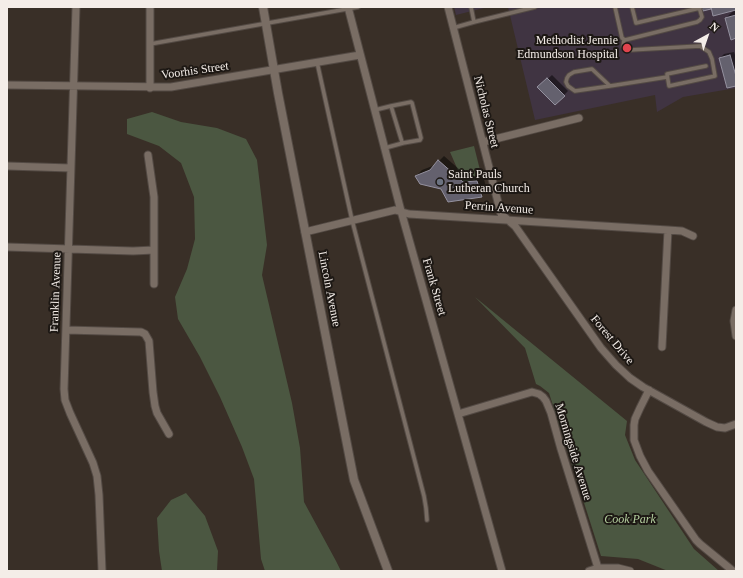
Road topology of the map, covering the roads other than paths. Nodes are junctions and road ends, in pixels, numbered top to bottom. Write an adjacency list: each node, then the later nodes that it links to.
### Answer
1 (76, 7): 23 (street, Franklin Avenue)
2 (150, 7): 16 (street)
3 (263, 7): 13 (street, Lincoln Avenue)
4 (358, 7): 10 (lane)
5 (448, 7): 14 (street, Nicholas Street)
6 (471, 7): 12 (lane)
7 (535, 7): 12 (lane)
8 (615, 7): 15 (lane)
9 (632, 7): 11 (lane)
10 (348, 8): 13 (lane); 17 (street, Frank Street)
11 (699, 8): 15 (lane)
12 (474, 22): 14 (lane)
13 (266, 24): 16 (lane); 20 (street, Lincoln Avenue)
14 (453, 28): 30 (street, Nicholas Street)
15 (624, 40): 21 (lane)
16 (150, 44): 25 (street)
17 (360, 55): 18 (street, Voorhis Street); 27 (street, Frank Street)
18 (317, 62): 20 (street, Voorhis Street); 36 (lane)
19 (706, 66): 21 (lane)
20 (274, 70): 25 (street, Voorhis Street); 39 (street, Lincoln Avenue)
21 (667, 77): 24 (lane)
22 (7, 85): 23 (street, Voorhis Street)
23 (74, 86): 25 (street, Voorhis Street); 34 (street, Franklin Avenue)
24 (610, 86): 24 (lane)
25 (150, 88)
26 (391, 106): 27 (lane); 29 (lane); 29 (lane)
27 (375, 110): 31 (street, Frank Street)
28 (579, 118): 30 (street)
29 (403, 142): 31 (lane)
30 (483, 142): 37 (street, Nicholas Street)
31 (385, 148): 35 (street, Frank Street)
32 (148, 155): 43 (street)
33 (7, 166): 34 (street)
34 (71, 168): 42 (street, Franklin Avenue)
35 (401, 211): 36 (street, Perrin Avenue); 37 (street, Perrin Avenue); 50 (street, Frank Street)
36 (352, 220): 39 (street, Perrin Avenue); 53 (lane)
37 (508, 220): 38 (street, Perrin Avenue); 49 (street, Forest Drive)
38 (668, 230): 40 (street, Perrin Avenue); 48 (street)
39 (305, 232): 56 (street, Lincoln Avenue)
40 (693, 236)
41 (7, 247): 42 (street)
42 (68, 249): 43 (street); 46 (street, Franklin Avenue)
43 (154, 250): 44 (street)
44 (154, 284)
45 (736, 310): 47 (street)
46 (66, 330): 52 (street); 55 (street, Franklin Avenue)
47 (736, 336)
48 (662, 347)
49 (649, 390): 51 (street, Forest Drive); 60 (street)
50 (458, 414): 54 (street, Morningside Avenue); 57 (street, Frank Street)
51 (736, 424)
52 (169, 434)
53 (427, 520)
54 (598, 568): 58 (street); 59 (street)
55 (102, 571)
56 (388, 571)
57 (502, 571)
58 (589, 571)
59 (630, 571)
60 (733, 571)

